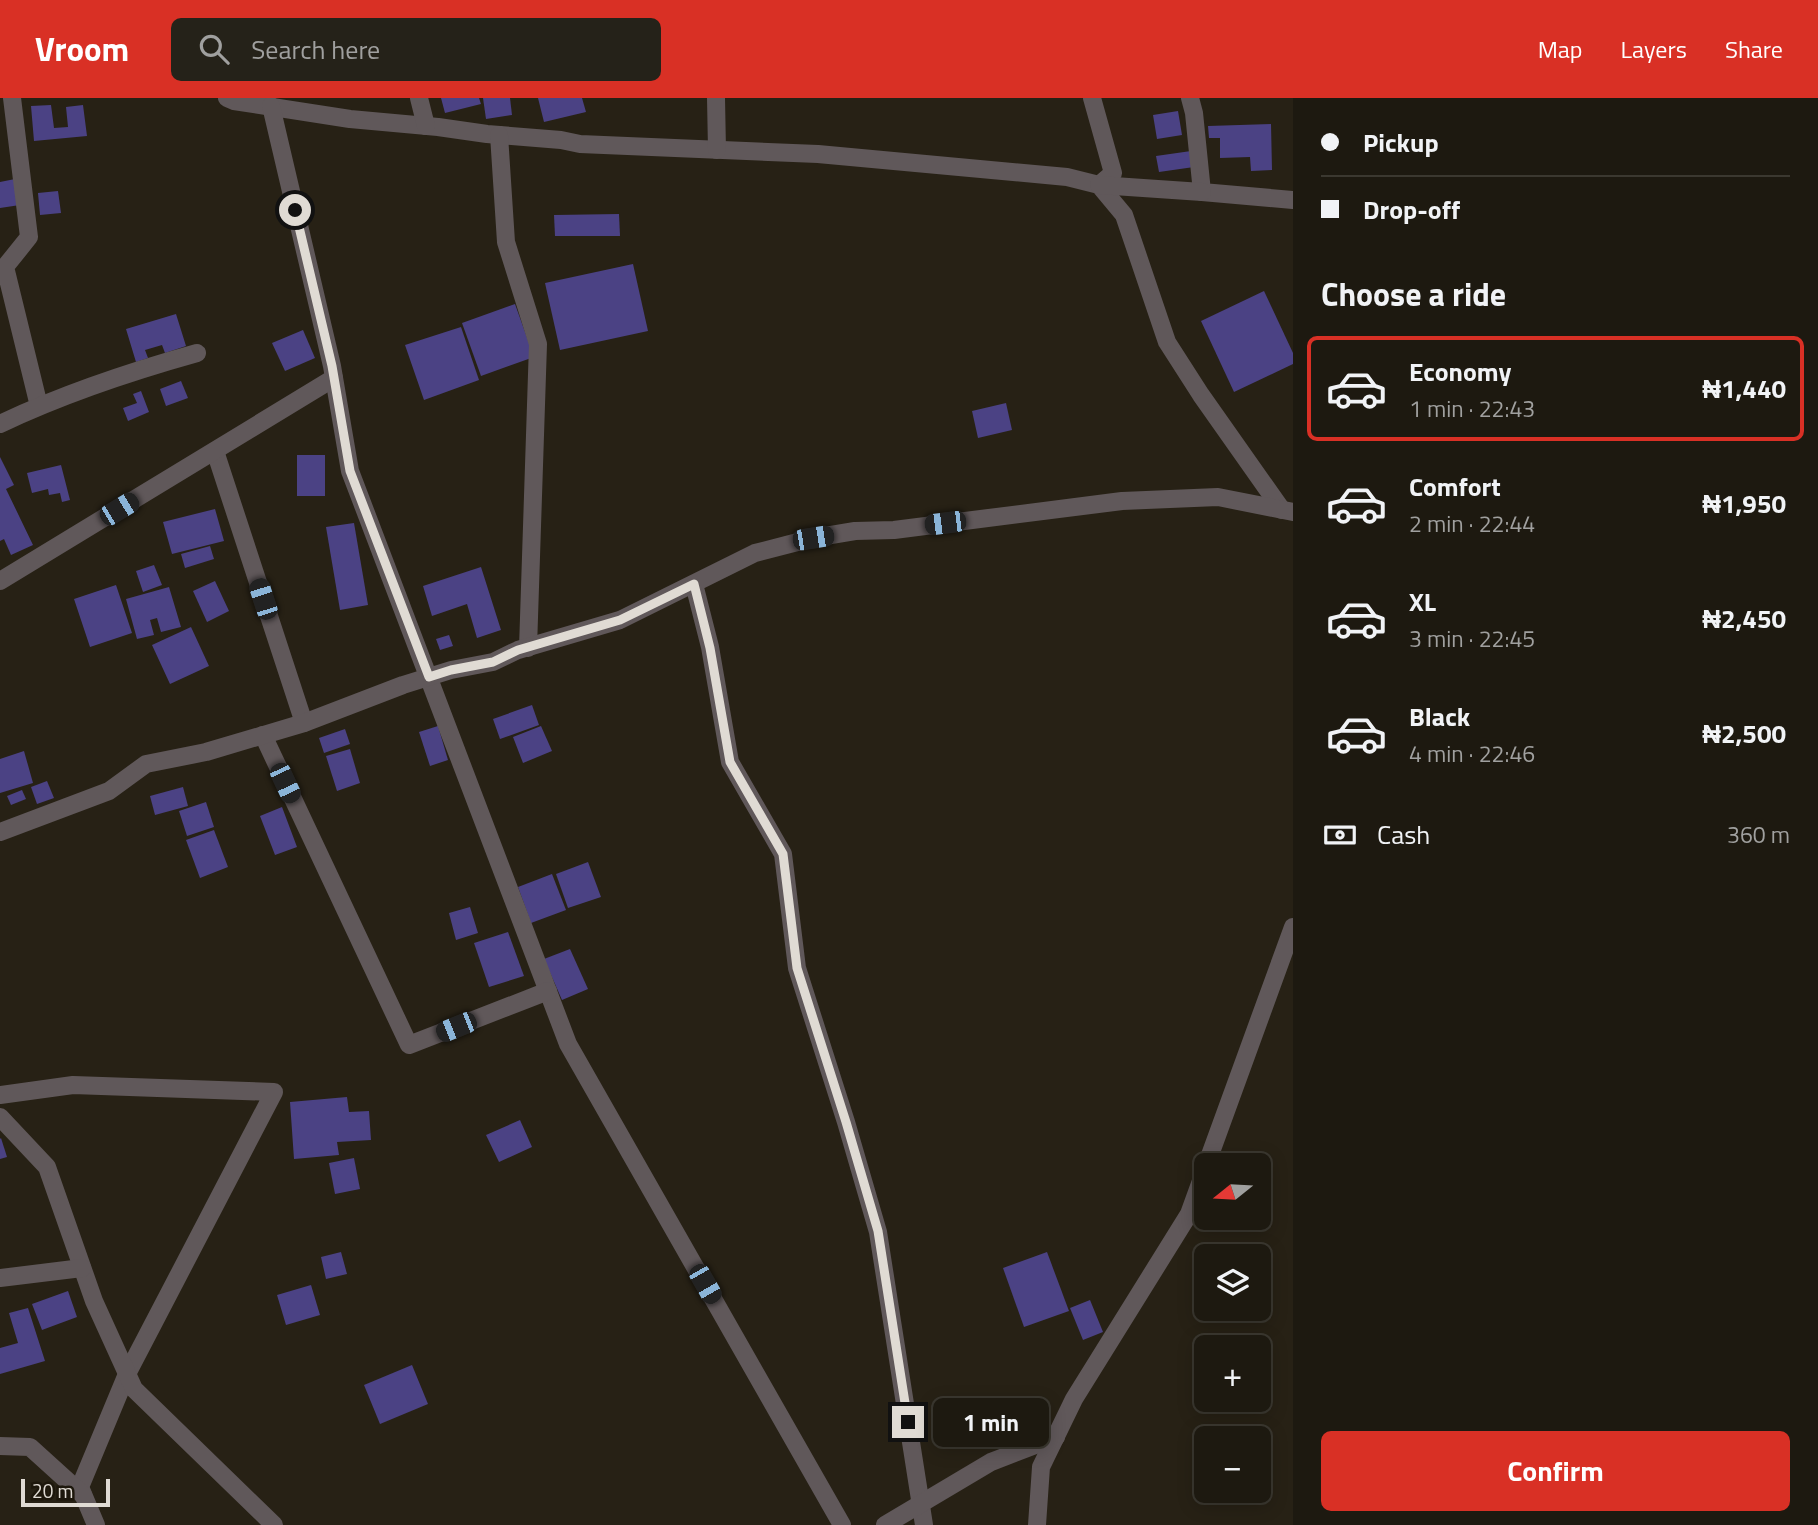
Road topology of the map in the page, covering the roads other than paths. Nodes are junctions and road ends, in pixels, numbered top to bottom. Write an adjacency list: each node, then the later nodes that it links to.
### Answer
1 (12, 98): 16 (street)
2 (227, 98): 7 (street)
3 (419, 98): 8 (street)
4 (716, 98): 10 (street)
5 (1092, 98): 11 (street)
6 (1190, 98): 12 (street)
7 (271, 106): 8 (street); 15 (street)
8 (426, 126): 9 (street)
9 (499, 135): 10 (street); 22 (street)
10 (717, 150): 11 (street)
11 (1099, 185): 12 (street); 19 (street)
12 (1202, 192): 13 (street)
13 (1293, 200)
14 (197, 353): 16 (street)
15 (334, 378): 18 (street); 23 (street)
16 (39, 406): 17 (street)
17 (0, 424)
18 (215, 451): 20 (street); 24 (street)
19 (1287, 511): 21 (street)
20 (0, 581)
21 (694, 584): 22 (street); 39 (street)
22 (528, 648): 23 (street)
23 (429, 677): 24 (street); 28 (street)
24 (304, 723): 25 (street)
25 (263, 735): 26 (street); 28 (street)
26 (0, 832)
27 (1293, 927): 31 (street)
28 (548, 991): 42 (street)
29 (0, 1095): 35 (street)
30 (0, 1117): 33 (street)
31 (1211, 1153)
32 (1194, 1200): 36 (street)
33 (82, 1268): 34 (street); 35 (street)
34 (0, 1278)
35 (127, 1374): 38 (street); 41 (street)
36 (1056, 1437): 39 (street); 45 (street)
37 (0, 1446): 38 (street)
38 (83, 1495): 40 (street)
39 (921, 1503): 43 (street); 44 (street)
40 (96, 1525)
41 (274, 1525)
42 (842, 1525)
43 (884, 1525)
44 (924, 1525)
45 (1037, 1525)

